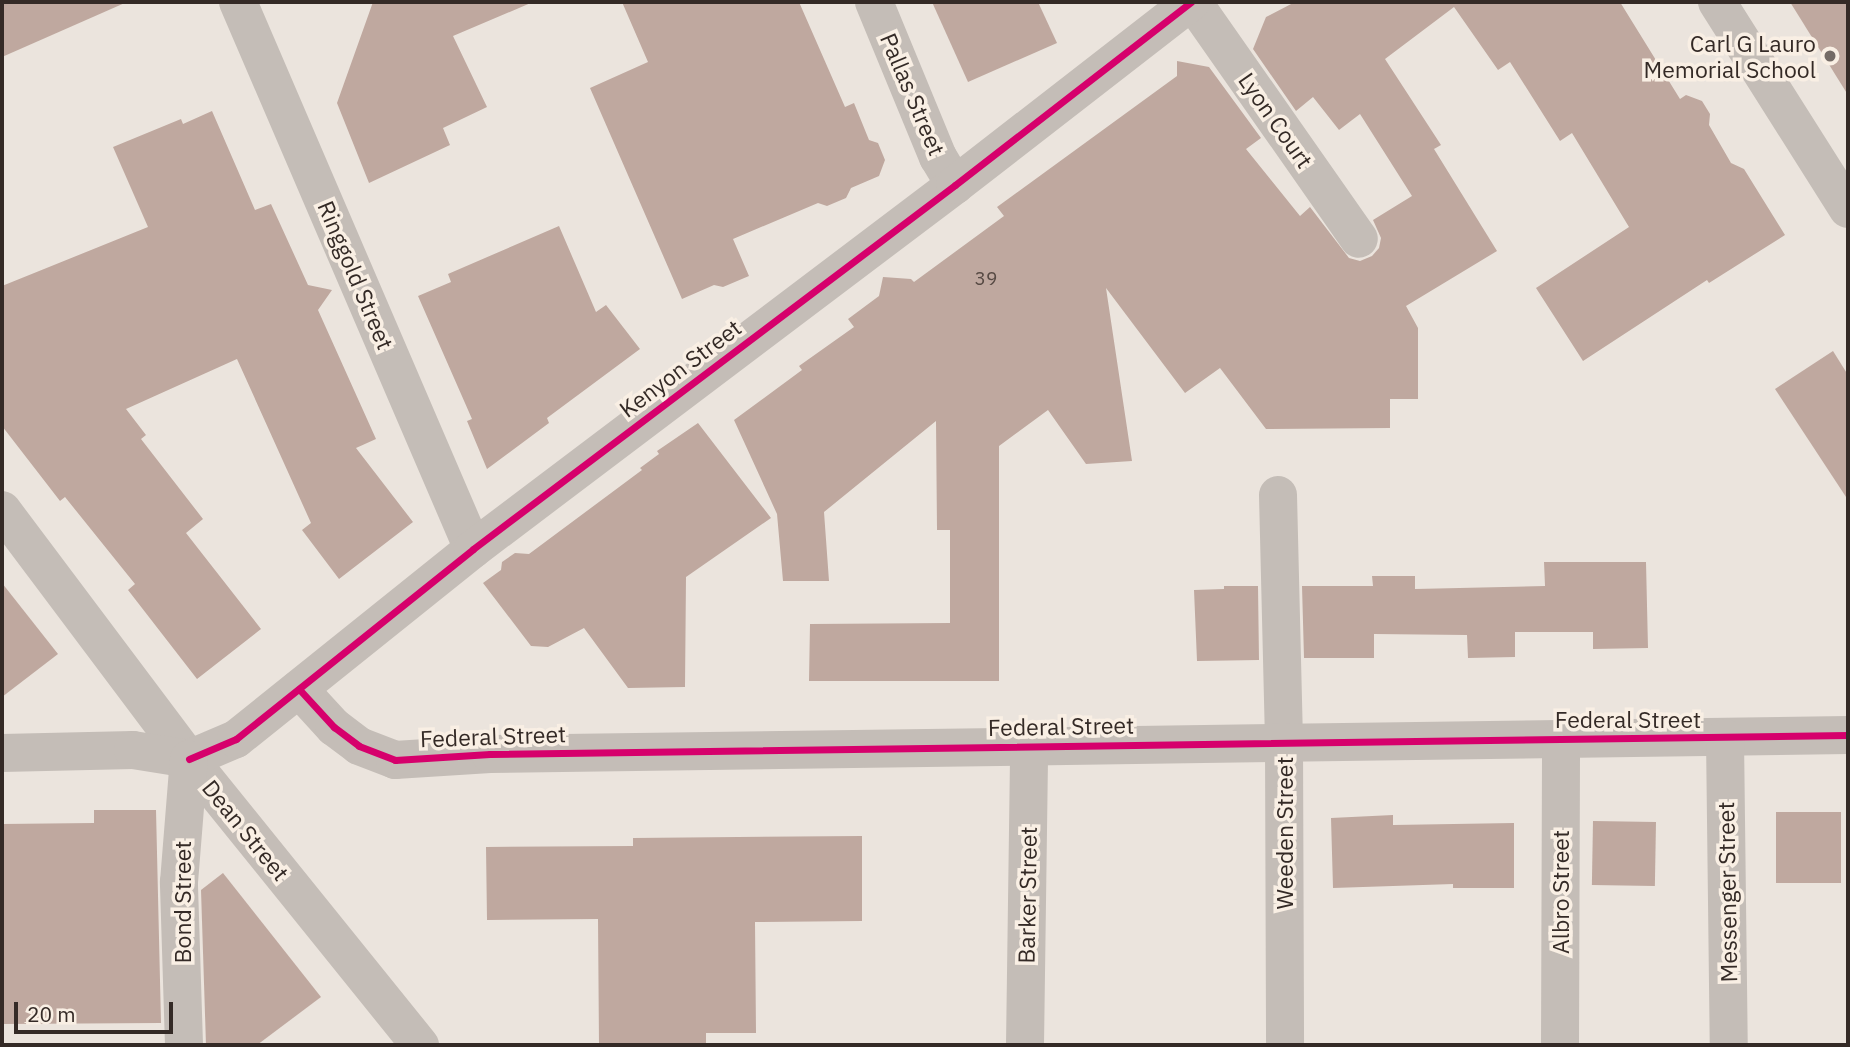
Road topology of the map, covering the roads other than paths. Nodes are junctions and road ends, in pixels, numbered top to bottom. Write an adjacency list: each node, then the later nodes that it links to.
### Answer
1 (238, 2): 10 (street, Ringgold Street)
2 (874, 2): 5 (street, Pallas Street)
3 (1192, 2): 5 (street, Kenyon Street); 7 (street, Lyon Court)
4 (1717, 2): 6 (street)
5 (955, 185): 10 (street, Kenyon Street)
6 (1848, 209)
7 (1359, 239)
8 (1278, 495): 15 (street, Weeden Street)
9 (2, 510): 18 (street, Dean Street)
10 (473, 549): 11 (street, Kenyon Street)
11 (299, 689): 16 (street, Federal Street); 18 (street, Kenyon Street)
12 (1848, 735): 13 (street, Federal Street)
13 (1725, 738): 14 (street, Federal Street); 24 (street, Messenger Street)
14 (1561, 739): 15 (street, Federal Street); 23 (street, Albro Street)
15 (1284, 743): 16 (street, Federal Street); 22 (street, Weeden Street)
16 (1029, 745): 21 (street, Barker Street)
17 (2, 753): 18 (street)
18 (190, 759): 19 (street, Bond Street); 20 (street, Dean Street)
19 (184, 1045)
20 (420, 1045)
21 (1025, 1045)
22 (1285, 1045)
23 (1560, 1045)
24 (1729, 1045)

